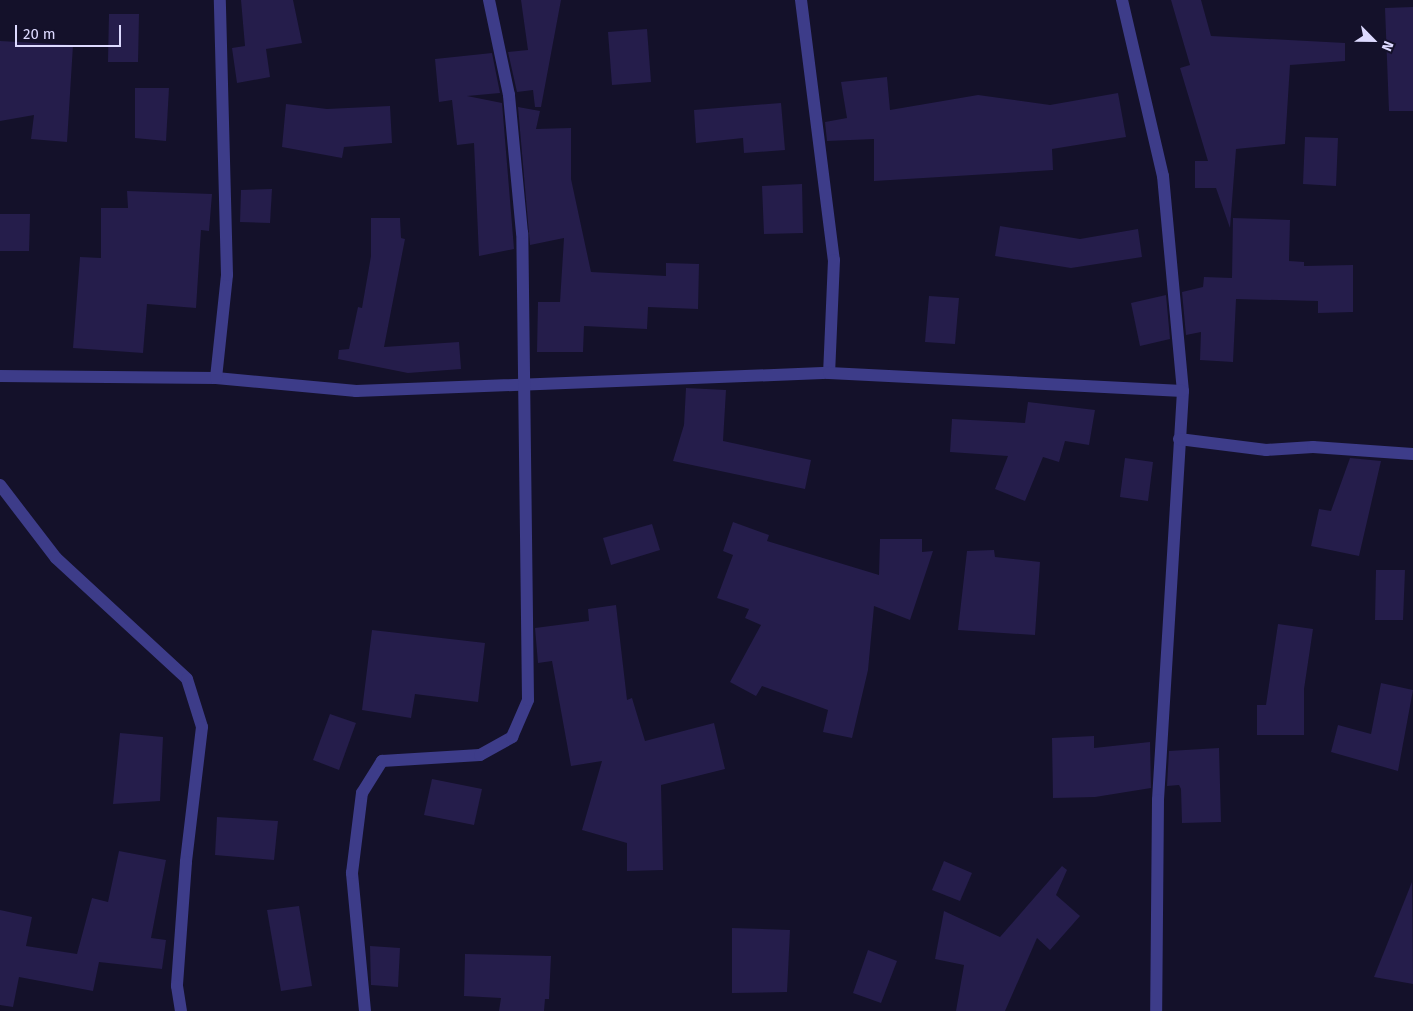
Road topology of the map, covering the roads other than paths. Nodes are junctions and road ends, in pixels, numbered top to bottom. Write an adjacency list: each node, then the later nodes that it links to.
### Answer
1 (220, 0): 7 (street)
2 (489, 0): 8 (street)
3 (801, 0): 5 (street)
4 (1122, 0): 9 (street)
5 (829, 373): 8 (street); 9 (street)
6 (0, 376): 7 (street)
7 (216, 378): 8 (street)
8 (521, 382): 14 (street)
9 (1183, 391): 10 (street)
10 (1179, 439): 11 (street); 15 (street)
11 (1413, 454)
12 (0, 485): 13 (street)
13 (181, 1011)
14 (365, 1011)
15 (1156, 1011)

